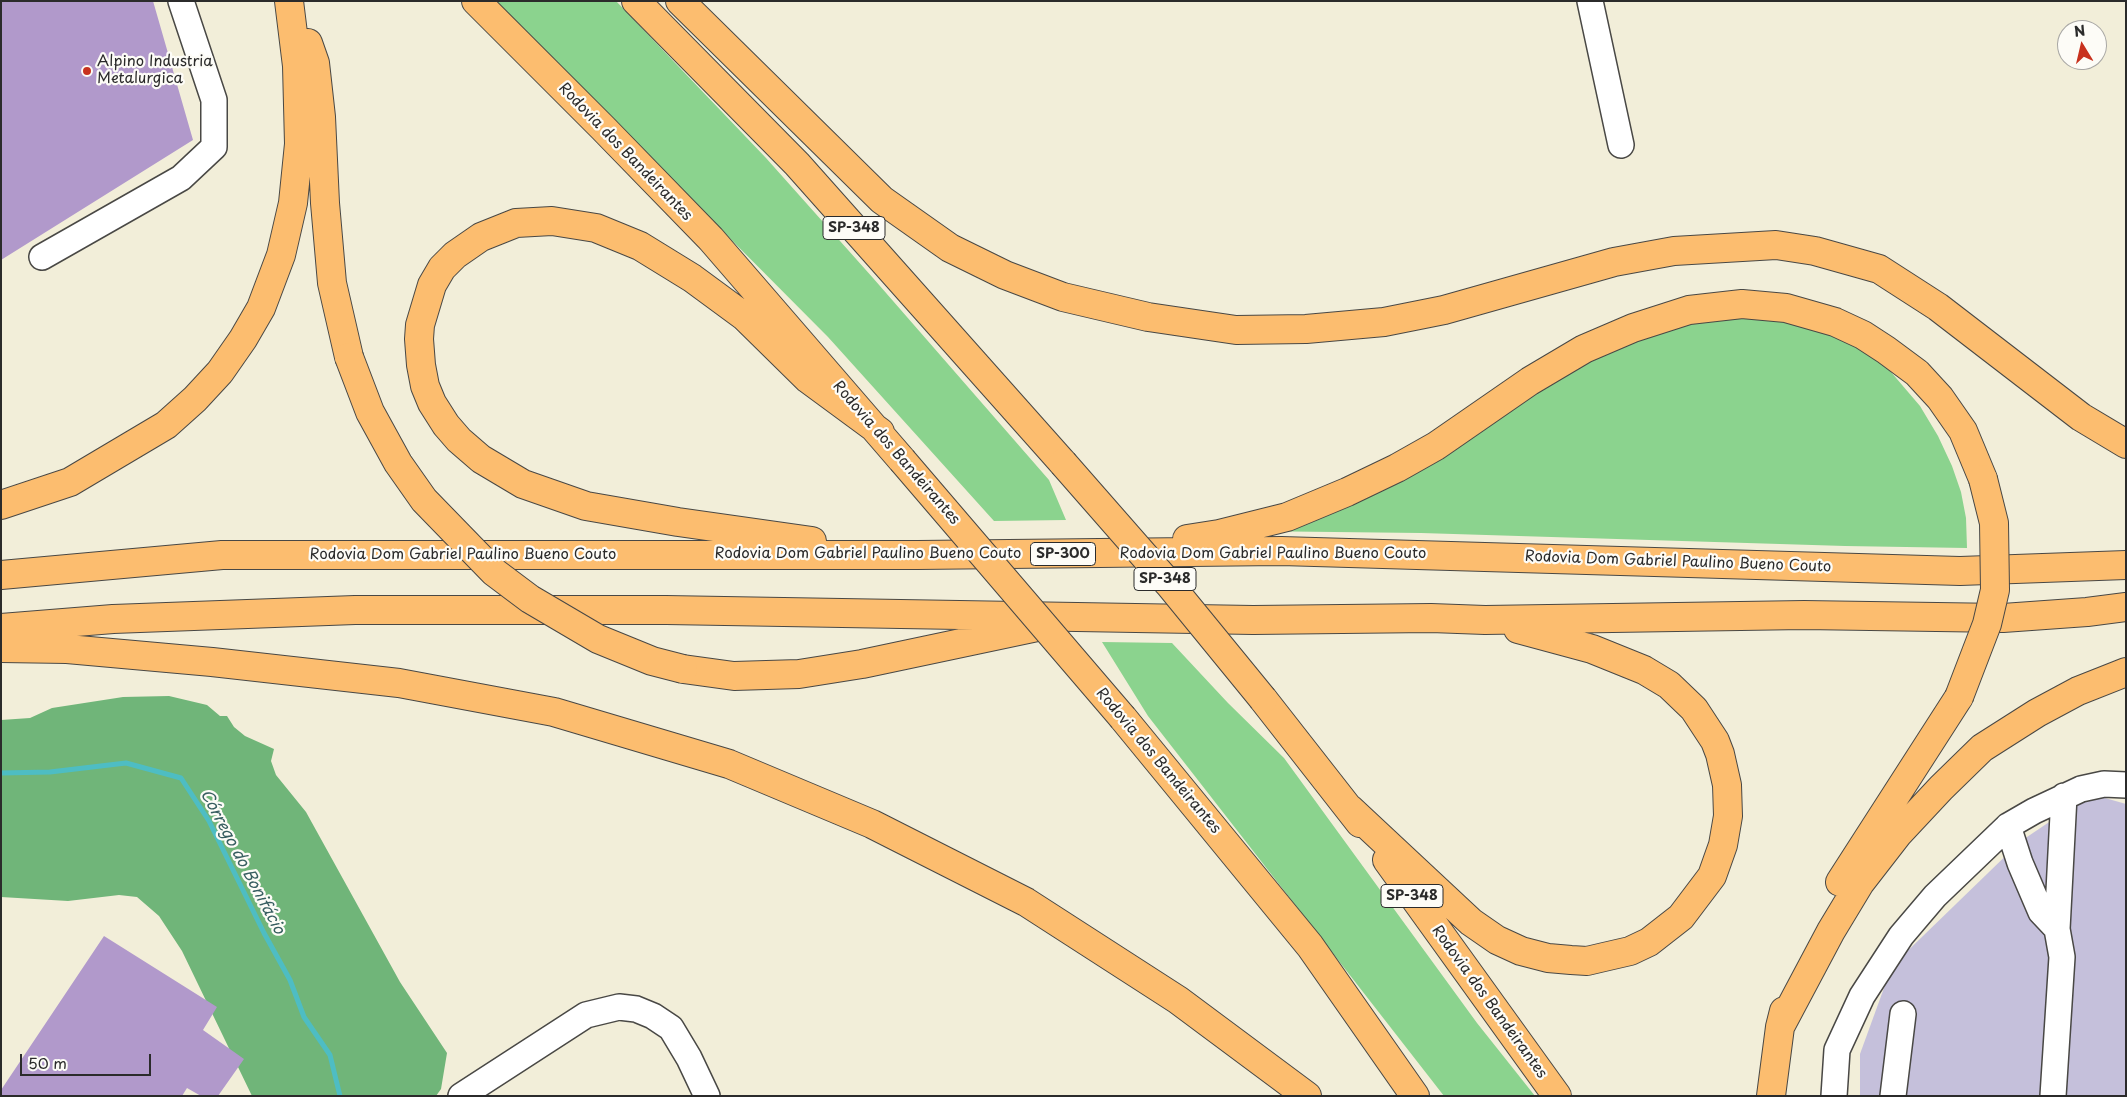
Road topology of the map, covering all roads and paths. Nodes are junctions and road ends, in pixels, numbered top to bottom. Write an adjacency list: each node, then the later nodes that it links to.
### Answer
1 (180, 1): 9 (street)
2 (289, 1): 12 (highway)
3 (293, 1): 18 (highway, bridge)
4 (476, 1): 10 (highway, Rodovia dos Bandeirantes)
5 (636, 1): 25 (highway, Rodovia dos Bandeirantes / SP-348, bridge)
6 (680, 1): 11 (highway)
7 (1590, 1): 8 (street)
8 (1621, 145)
9 (42, 258)
10 (880, 432): 14 (highway); 33 (highway, Rodovia dos Bandeirantes, bridge)
11 (2126, 444)
12 (1, 504)
13 (1068, 554): 14 (highway, Rodovia Dom Gabriel Paulino Bueno Couto / SP-300); 15 (highway, Rodovia Dom Gabriel Paulino Bueno Couto / SP-300); 29 (highway, bridge)
14 (918, 555): 16 (highway, Rodovia Dom Gabriel Paulino Bueno Couto / SP-300)
15 (2126, 565)
16 (1, 575)
17 (2126, 607): 19 (highway)
18 (1089, 616): 19 (highway); 20 (highway)
19 (1485, 620): 25 (highway)
20 (1, 628)
21 (1, 648): 32 (highway)
22 (2126, 672): 29 (highway)
23 (2126, 785): 24 (street)
24 (2064, 796): 26 (street); 27 (street)
25 (1350, 809): 34 (highway, Rodovia dos Bandeirantes / SP-348)
26 (2008, 826): 27 (street); 36 (street)
27 (2057, 929): 38 (street)
28 (1904, 1014): 37 (street)
29 (1780, 1027): 35 (highway)
30 (461, 1096): 31 (street)
31 (707, 1096)
32 (1307, 1096)
33 (1415, 1096)
34 (1557, 1096)
35 (1771, 1096)
36 (1834, 1096)
37 (1893, 1096)
38 (2053, 1096)

